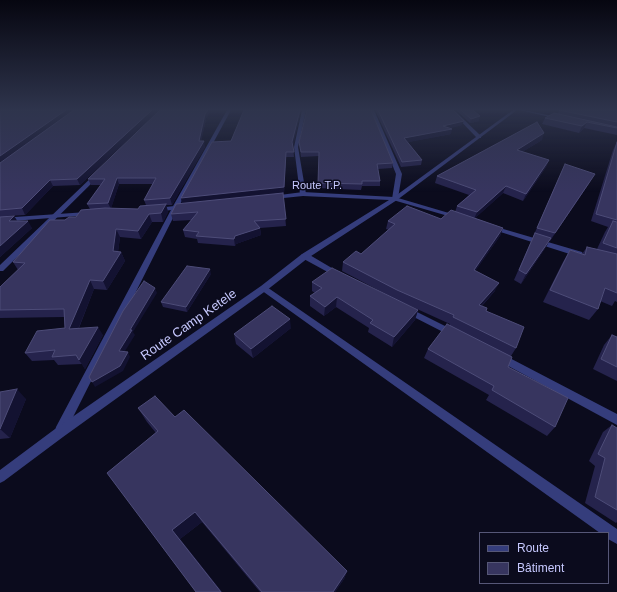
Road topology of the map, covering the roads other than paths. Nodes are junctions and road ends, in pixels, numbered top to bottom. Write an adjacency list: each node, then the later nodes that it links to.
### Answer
1 (214, 138): 10 (street)
2 (298, 138): 6 (street)
3 (384, 138): 8 (street)
4 (478, 138): 8 (street, Route Camp Ketele)
5 (100, 172): 13 (street)
6 (303, 194): 7 (street, Route T.P.); 8 (street, Route T.P.)
7 (265, 198)
8 (395, 199): 14 (street, Route T.P.); 17 (street, Route Camp Ketele)
9 (190, 207): 10 (street)
10 (175, 208): 11 (street); 26 (street)
11 (153, 210)
12 (92, 214): 13 (street)
13 (55, 217): 15 (street); 19 (street)
14 (464, 219)
15 (0, 220)
16 (487, 226): 18 (street)
17 (305, 256): 20 (street); 21 (street, Route Camp Ketele)
18 (586, 256)
19 (0, 269)
20 (345, 277)
21 (264, 288): 26 (street, Route Camp Ketele); 28 (street)
22 (398, 306): 23 (street)
23 (459, 336)
24 (493, 353): 25 (street)
25 (617, 420)
26 (59, 433): 27 (street, Route Camp Ketele)
27 (0, 477)
28 (617, 537)

